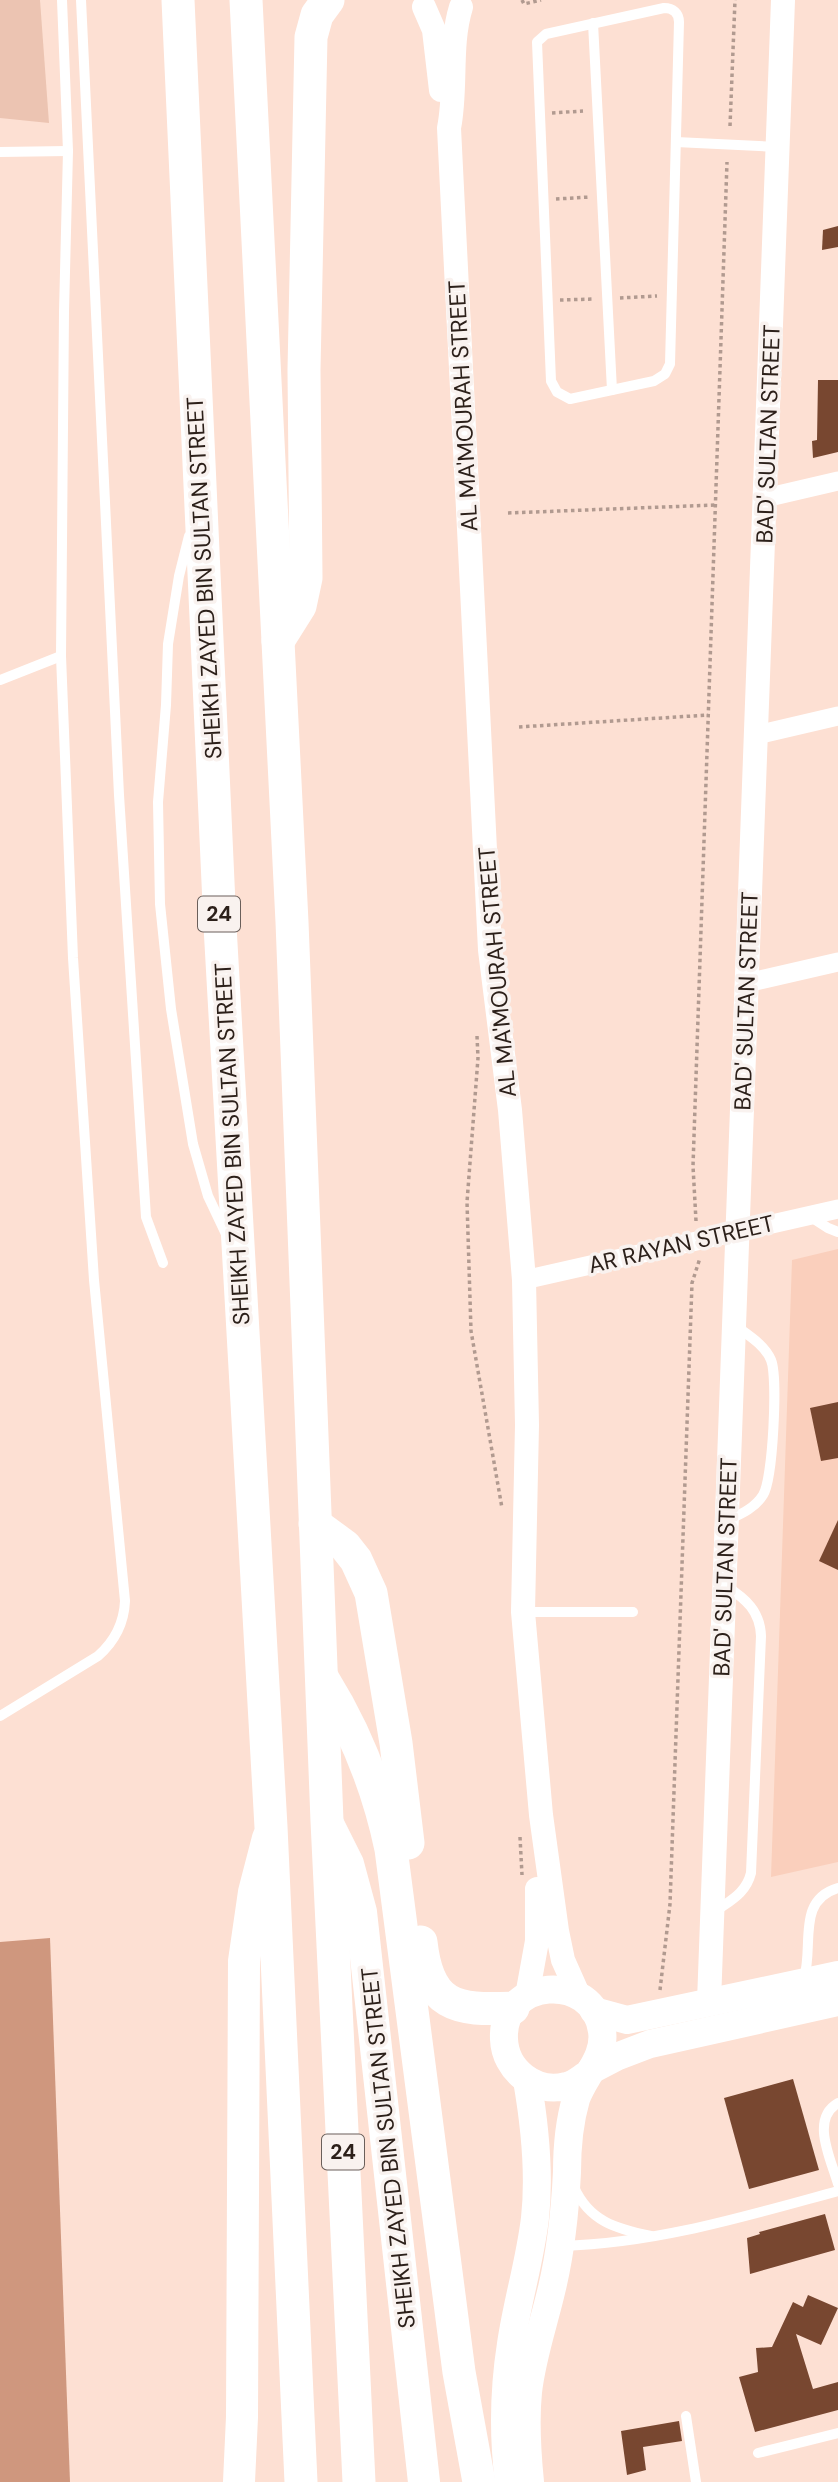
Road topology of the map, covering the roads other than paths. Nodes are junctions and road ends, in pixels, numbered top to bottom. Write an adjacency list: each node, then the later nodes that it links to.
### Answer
1 (62, 0): 13 (lane)
2 (81, 0): 31 (lane)
3 (178, 0): 18 (highway, SHEIKH ZAYED BIN SULTAN STREET / 24)
4 (246, 0): 19 (highway, SHEIKH ZAYED BIN SULTAN STREET / 24)
5 (328, 0): 19 (highway)
6 (783, 0): 12 (street, BAD' SULTAN STREET)
7 (421, 3): 8 (street); 10 (street, AL MA'MOURAH STREET)
8 (465, 4): 10 (street, AL MA'MOURAH STREET)
9 (593, 23): 11 (lane); 15 (lane); 15 (lane)
10 (449, 128): 32 (street, AL MA'MOURAH STREET)
11 (676, 142): 12 (lane); 15 (lane)
12 (778, 146): 17 (street, BAD' SULTAN STREET)
13 (68, 151): 14 (lane); 20 (lane)
14 (0, 152)
15 (612, 390)
16 (838, 481): 17 (street)
17 (765, 498): 23 (street, BAD' SULTAN STREET)
18 (200, 502): 30 (highway, SHEIKH ZAYED BIN SULTAN STREET / 24); 30 (lane)
19 (278, 641): 35 (highway, SHEIKH ZAYED BIN SULTAN STREET / 24)
20 (61, 656): 21 (lane); 40 (lane)
21 (0, 680)
22 (838, 716): 23 (street)
23 (757, 735): 25 (street, BAD' SULTAN STREET)
24 (838, 962): 25 (street)
25 (747, 983): 28 (street, BAD' SULTAN STREET)
26 (838, 1209): 27 (street, AR RAYAN STREET)
27 (809, 1215): 28 (street, AR RAYAN STREET); 29 (lane)
28 (737, 1232): 32 (street, AR RAYAN STREET); 33 (street, BAD' SULTAN STREET)
29 (838, 1232)
30 (237, 1251): 43 (highway, SHEIKH ZAYED BIN SULTAN STREET / 24)
31 (163, 1263)
32 (524, 1280): 37 (street, AL MA'MOURAH STREET)
33 (733, 1323): 34 (street, BAD' SULTAN STREET); 34 (lane)
34 (727, 1521): 36 (street, BAD' SULTAN STREET)
35 (315, 1524): 39 (highway, SHEIKH ZAYED BIN SULTAN STREET / 24); 48 (highway)
36 (724, 1585): 45 (street, BAD' SULTAN STREET); 45 (lane)
37 (523, 1612): 38 (lane); 41 (street, AL MA'MOURAH STREET)
38 (633, 1612)
39 (321, 1675): 42 (highway, SHEIKH ZAYED BIN SULTAN STREET / 24); 68 (highway)
40 (0, 1716)
41 (541, 1815): 48 (street, AL MA'MOURAH STREET); 51 (street, AL MA'MOURAH STREET)
42 (327, 1821): 66 (highway, SHEIKH ZAYED BIN SULTAN STREET / 24); 67 (main road, SHEIKH ZAYED BIN SULTAN STREET)
43 (271, 1827): 64 (main road, SHEIKH ZAYED BIN SULTAN STREET); 65 (highway, SHEIKH ZAYED BIN SULTAN STREET / 24)
44 (838, 1888): 47 (lane)
45 (712, 1913): 49 (street, BAD' SULTAN STREET)
46 (838, 1975): 47 (main road)
47 (802, 1984): 49 (main road)
48 (520, 2002): 51 (main road); 53 (main road)
49 (709, 2002): 51 (main road)
50 (838, 2002): 52 (main road)
51 (587, 2003): 52 (main road)
52 (588, 2073): 53 (main road); 55 (main road)
53 (527, 2080): 57 (main road)
54 (838, 2103): 56 (lane)
55 (566, 2171): 59 (lane); 60 (main road)
56 (838, 2184)
57 (537, 2189): 60 (lane); 69 (main road)
58 (838, 2190): 59 (lane)
59 (658, 2237): 60 (lane)
60 (552, 2238): 70 (main road)
61 (686, 2416): 71 (lane)
62 (838, 2432): 63 (lane)
63 (758, 2453)
64 (239, 2482)
65 (301, 2482)
66 (359, 2482)
67 (424, 2482)
68 (479, 2482)
69 (509, 2482)
70 (530, 2482)
71 (696, 2482)

